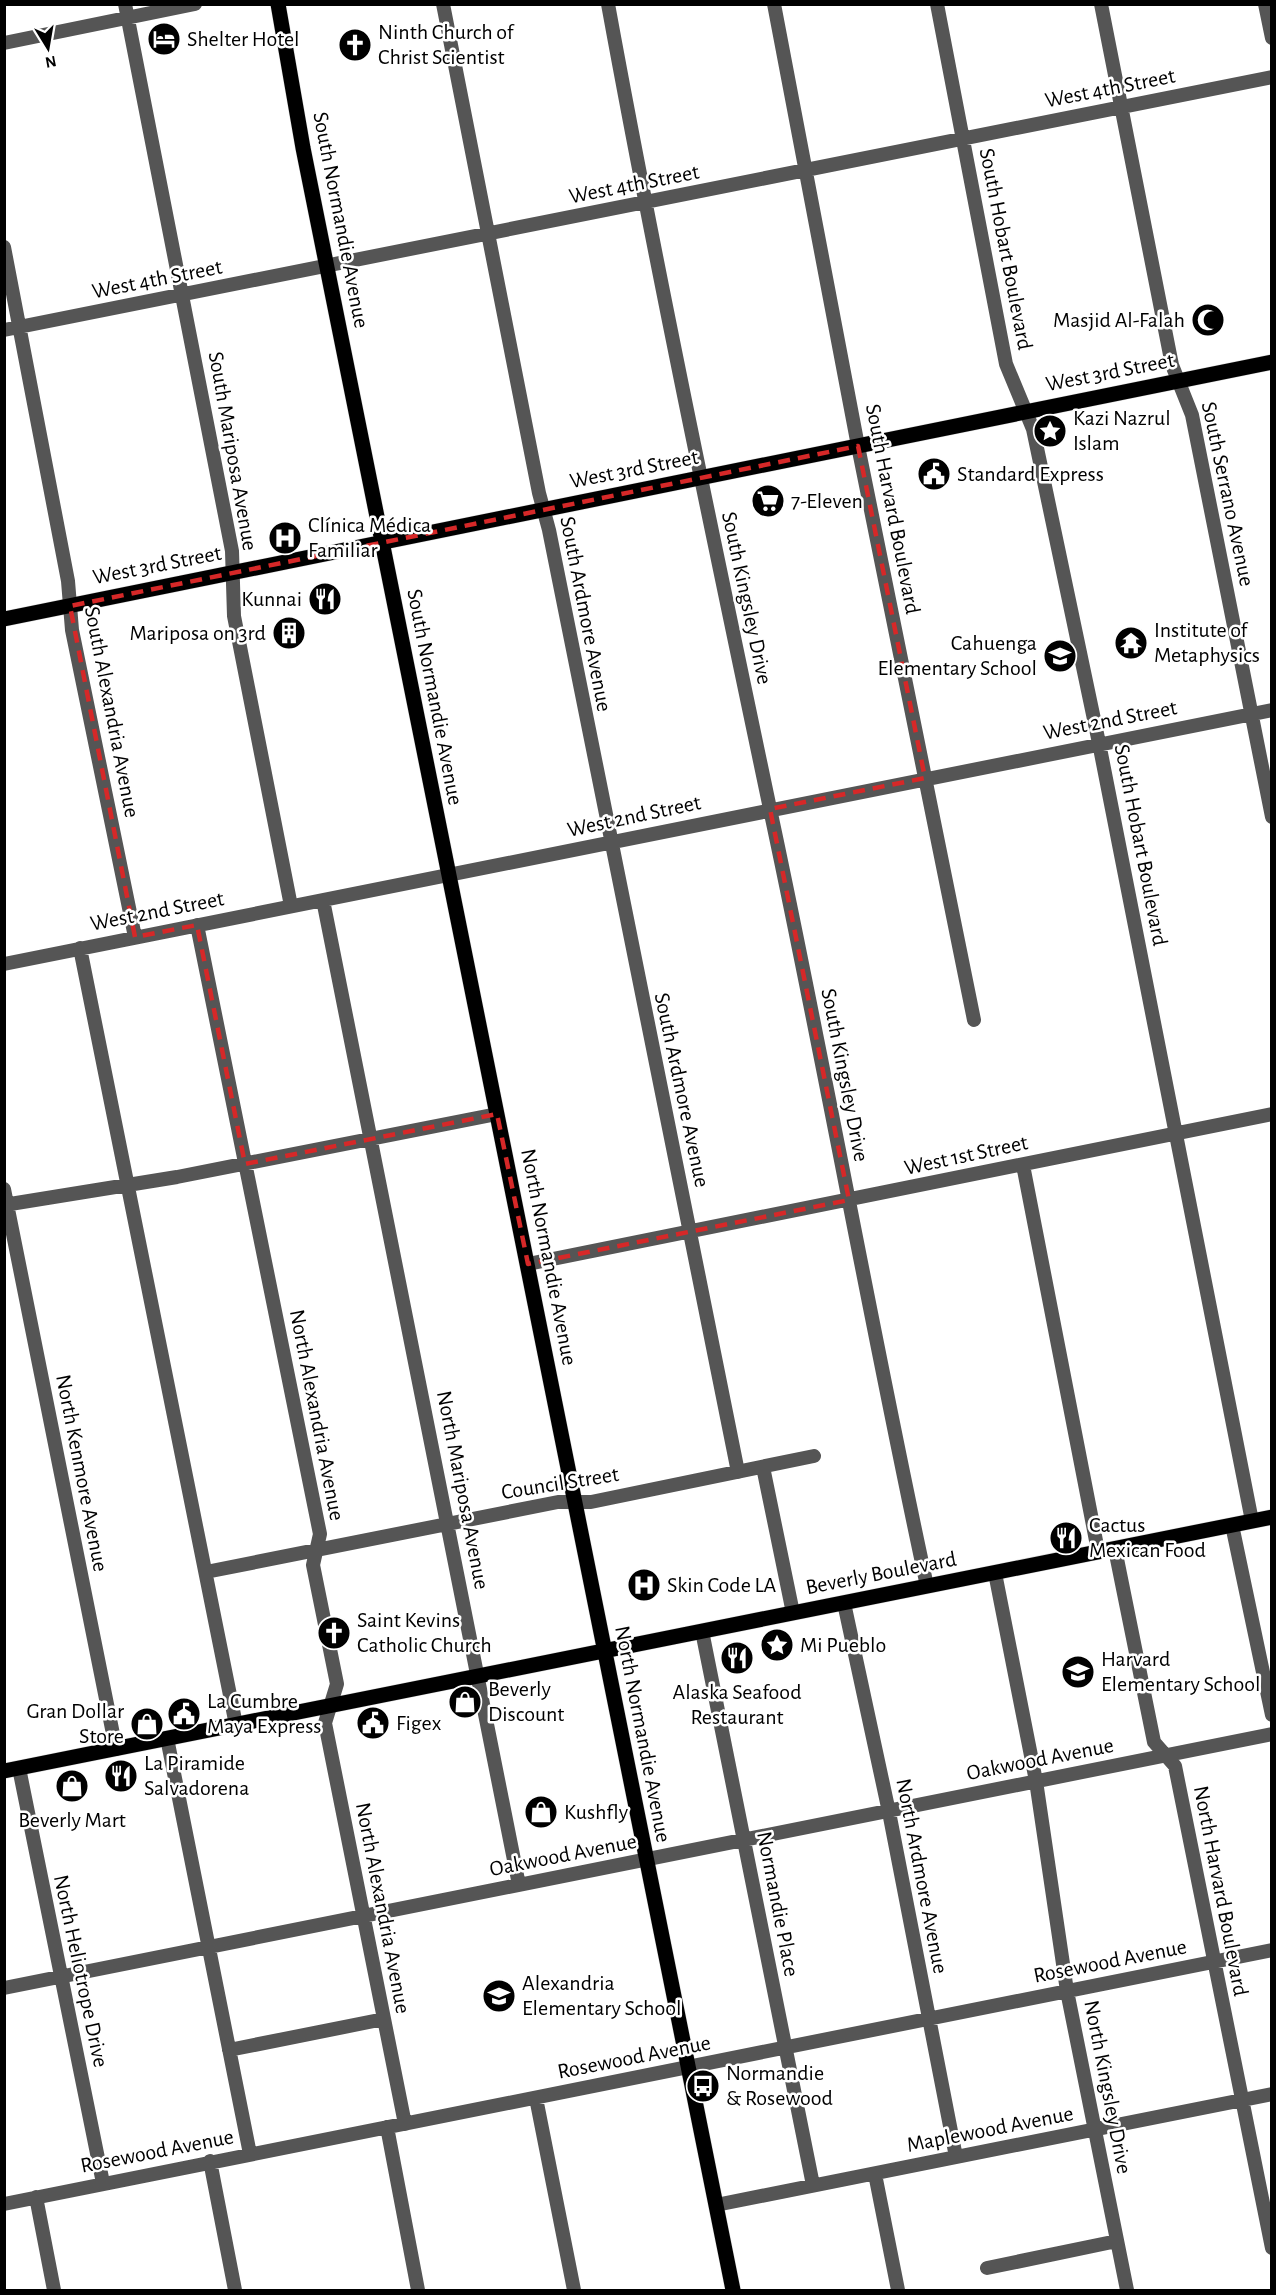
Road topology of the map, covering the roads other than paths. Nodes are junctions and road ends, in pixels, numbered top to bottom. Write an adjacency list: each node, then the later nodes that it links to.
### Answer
1 (195, 4): 9 (street)
2 (278, 4): 19 (main road, South Normandie Avenue)
3 (443, 4): 17 (street, South Ardmore Avenue)
4 (608, 4): 16 (street, South Kingsley Drive)
5 (774, 4): 15 (street, South Harvard Boulevard)
6 (937, 4): 14 (street, South Hobart Boulevard)
7 (1101, 4): 13 (street, South Serrano Avenue)
8 (1265, 4): 10 (street)
9 (126, 11): 11 (street); 20 (street, South Mariposa Avenue)
10 (1272, 38)
11 (4, 44)
12 (1272, 77): 13 (street, West 4th Street)
13 (1121, 107): 14 (street, West 4th Street); 24 (street, South Serrano Avenue)
14 (964, 139): 15 (street, West 4th Street); 25 (street, South Hobart Boulevard)
15 (806, 171): 16 (street, West 4th Street); 26 (street, South Harvard Boulevard)
16 (645, 204): 17 (street, West 4th Street); 27 (street, South Kingsley Drive)
17 (489, 234): 19 (street, West 4th Street); 28 (street, South Ardmore Avenue)
18 (4, 247): 21 (street, South Alexandria Avenue)
19 (329, 267): 20 (street, West 4th Street); 29 (main road, South Normandie Avenue)
20 (182, 295): 21 (street, West 4th Street); 30 (street, South Mariposa Avenue)
21 (20, 327): 22 (street, West 4th Street); 31 (street, South Alexandria Avenue)
22 (4, 330)
23 (1272, 362): 24 (main road, West 3rd Street)
24 (1179, 381): 25 (main road, West 3rd Street); 34 (street, South Serrano Avenue)
25 (1025, 412): 26 (main road, West 3rd Street); 35 (street, South Hobart Boulevard)
26 (858, 446): 27 (main road, West 3rd Street); 36 (street, South Harvard Boulevard)
27 (701, 478): 28 (main road, West 3rd Street); 37 (street, South Kingsley Drive)
28 (543, 510): 29 (main road, West 3rd Street); 39 (street, South Ardmore Avenue)
29 (382, 543): 30 (main road, West 3rd Street); 40 (main road, South Normandie Avenue)
30 (232, 573): 31 (main road, West 3rd Street); 42 (street, South Mariposa Avenue)
31 (70, 606): 32 (main road, West 3rd Street); 44 (street, South Alexandria Avenue)
32 (4, 619)
33 (1272, 710): 34 (street, West 2nd Street)
34 (1251, 714): 35 (street, West 2nd Street); 38 (street, South Serrano Avenue)
35 (1099, 743): 36 (street, West 2nd Street); 50 (street, South Hobart Boulevard)
36 (925, 778): 37 (street, West 2nd Street); 47 (street, South Harvard Boulevard)
37 (770, 809): 39 (street, West 2nd Street); 56 (street, South Kingsley Drive)
38 (1272, 817)
39 (610, 843): 40 (street, West 2nd Street); 58 (street, South Ardmore Avenue)
40 (448, 874): 41 (street, West 2nd Street); 48 (main road, South Normandie Avenue)
41 (323, 900): 42 (street, West 2nd Street); 51 (street)
42 (291, 906): 43 (street, West 2nd Street)
43 (197, 925): 44 (street, West 2nd Street); 52 (street, North Alexandria Avenue)
44 (135, 937): 45 (street, West 2nd Street)
45 (80, 948): 46 (street, West 2nd Street); 54 (street)
46 (4, 964)
47 (974, 1020)
48 (497, 1114): 51 (street); 59 (main road, North Normandie Avenue)
49 (1272, 1114): 50 (street, West 1st Street)
50 (1175, 1134): 53 (street, West 1st Street); 65 (street, South Hobart Boulevard)
51 (371, 1139): 52 (street); 66 (street, North Mariposa Avenue)
52 (245, 1164): 54 (street); 69 (street, North Alexandria Avenue)
53 (1023, 1165): 56 (street, West 1st Street); 70 (street)
54 (128, 1185): 57 (street); 71 (street)
55 (4, 1189): 57 (street, North Kenmore Avenue)
56 (849, 1200): 58 (street, West 1st Street); 73 (street)
57 (6, 1205): 84 (street, North Kenmore Avenue)
58 (690, 1231): 59 (street, West 1st Street); 62 (street)
59 (528, 1264): 63 (main road, North Normandie Avenue)
60 (814, 1456): 61 (street, Council Street)
61 (764, 1467): 62 (street, Council Street); 75 (street)
62 (738, 1472): 63 (street, Council Street)
63 (574, 1501): 66 (street, Council Street); 77 (main road, North Normandie Avenue)
64 (1272, 1517): 65 (main road, Beverly Boulevard)
65 (1252, 1521): 67 (main road, Beverly Boulevard)
66 (448, 1524): 69 (street, Council Street); 78 (street, North Mariposa Avenue)
67 (1232, 1525): 68 (main road, Beverly Boulevard); 80 (street)
68 (1115, 1549): 70 (main road, Beverly Boulevard); 85 (street, North Harvard Boulevard)
69 (315, 1551): 71 (street, Council Street); 79 (street, North Alexandria Avenue)
70 (1098, 1551): 72 (main road, Beverly Boulevard)
71 (206, 1572): 81 (street)
72 (995, 1573): 73 (main road, Beverly Boulevard); 87 (street, North Kingsley Drive)
73 (927, 1586): 74 (main road, Beverly Boulevard)
74 (844, 1603): 75 (main road, Beverly Boulevard); 88 (street, North Ardmore Avenue)
75 (793, 1613): 76 (main road, Beverly Boulevard)
76 (702, 1631): 77 (main road, Beverly Boulevard); 89 (street, Normandie Place)
77 (605, 1651): 78 (main road, Beverly Boulevard); 90 (main road, North Normandie Avenue)
78 (479, 1676): 79 (main road, Beverly Boulevard); 91 (street, North Mariposa Avenue)
79 (331, 1706): 81 (main road, Beverly Boulevard); 92 (street, North Alexandria Avenue)
80 (1272, 1714)
81 (236, 1725): 83 (main road, Beverly Boulevard)
82 (1272, 1734): 85 (street, Oakwood Avenue)
83 (167, 1738): 84 (main road, Beverly Boulevard); 93 (street)
84 (116, 1749): 86 (main road, Beverly Boulevard)
85 (1165, 1755): 87 (street, Oakwood Avenue); 95 (street, North Harvard Boulevard)
86 (12, 1770): 96 (street, North Heliotrope Drive)
87 (1036, 1781): 88 (street, Oakwood Avenue); 98 (street, North Kingsley Drive)
88 (889, 1812): 89 (street, Oakwood Avenue); 100 (street, North Ardmore Avenue)
89 (744, 1839): 90 (street, Oakwood Avenue); 101 (street, Normandie Place)
90 (646, 1860): 91 (street, Oakwood Avenue); 103 (main road, North Normandie Avenue)
91 (519, 1885): 92 (street, Oakwood Avenue)
92 (362, 1916): 93 (street, Oakwood Avenue); 99 (street, North Alexandria Avenue)
93 (208, 1947): 96 (street, Oakwood Avenue); 102 (street)
94 (1272, 1950): 95 (street, Rosewood Avenue)
95 (1214, 1962): 98 (street, Rosewood Avenue); 106 (street, North Harvard Boulevard)
96 (60, 1977): 97 (street, Oakwood Avenue); 114 (street, North Heliotrope Drive)
97 (4, 1988)
98 (1067, 1991): 100 (street, Rosewood Avenue); 109 (street, North Kingsley Drive)
99 (384, 2019): 102 (street); 107 (street, North Alexandria Avenue)
100 (929, 2019): 101 (street, Rosewood Avenue); 111 (street, North Ardmore Avenue)
101 (787, 2048): 103 (street, Rosewood Avenue); 115 (street, Normandie Place)
102 (229, 2050): 110 (street)
103 (689, 2068): 105 (street, Rosewood Avenue); 118 (main road, North Normandie Avenue)
104 (1272, 2094): 106 (street, Maplewood Avenue)
105 (536, 2098): 107 (street, Rosewood Avenue); 125 (street)
106 (1242, 2100): 109 (street, Maplewood Avenue); 120 (street, North Harvard Boulevard)
107 (405, 2124): 108 (street, Rosewood Avenue)
108 (387, 2127): 110 (street, Rosewood Avenue); 124 (street)
109 (1095, 2130): 111 (street, Maplewood Avenue); 119 (street, North Kingsley Drive)
110 (250, 2154): 112 (street, Rosewood Avenue)
111 (956, 2157): 113 (street, Maplewood Avenue)
112 (210, 2162): 114 (street, Rosewood Avenue); 123 (street)
113 (875, 2174): 115 (street, Maplewood Avenue); 127 (street)
114 (103, 2182): 116 (street, Rosewood Avenue)
115 (813, 2185): 118 (street, Maplewood Avenue)
116 (36, 2197): 117 (street, Rosewood Avenue); 122 (street)
117 (4, 2204)
118 (716, 2205): 126 (main road, North Normandie Avenue)
119 (1117, 2241): 121 (street); 128 (street, North Kingsley Drive)
120 (1272, 2248)
121 (987, 2268)
122 (54, 2290)
123 (236, 2290)
124 (418, 2290)
125 (574, 2290)
126 (733, 2290)
127 (898, 2290)
128 (1127, 2290)

